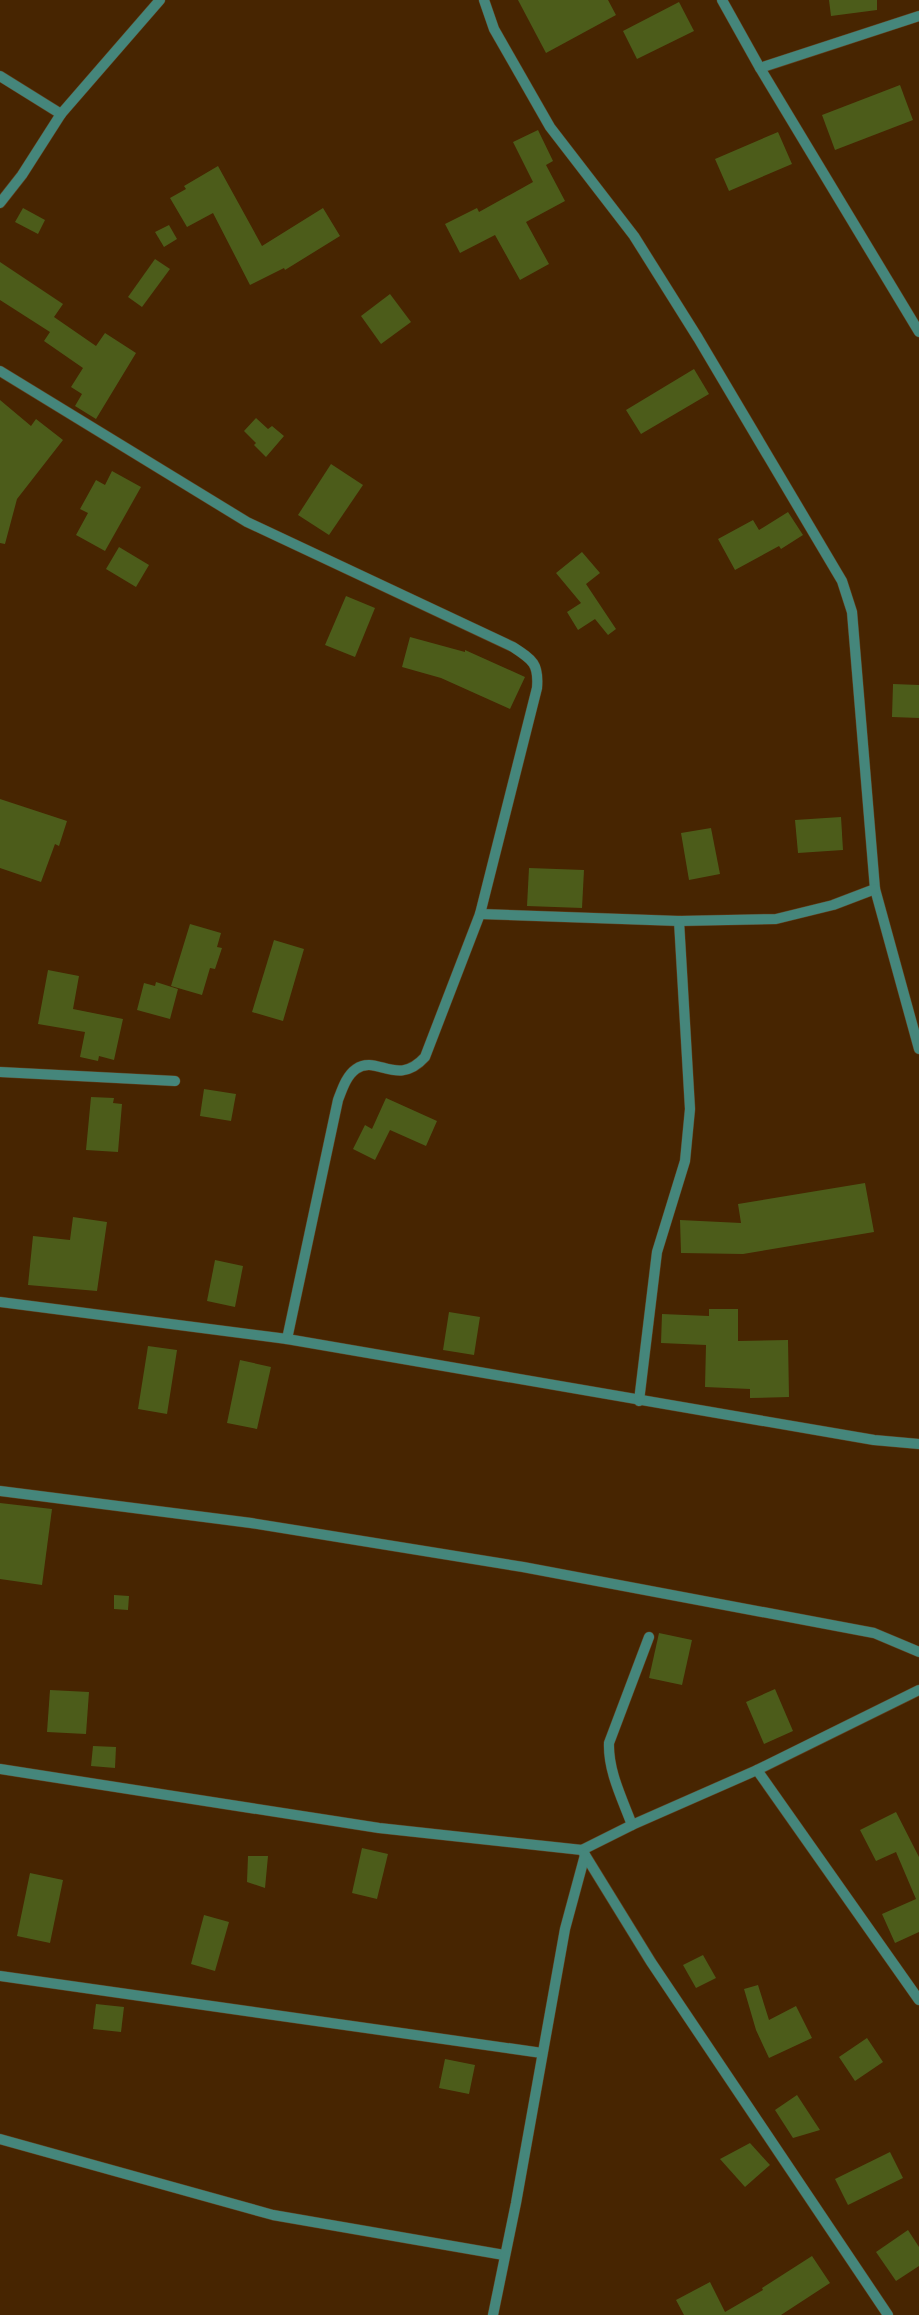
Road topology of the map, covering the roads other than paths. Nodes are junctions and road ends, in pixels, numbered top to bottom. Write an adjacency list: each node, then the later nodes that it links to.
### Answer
1 (160, 0): 7 (street)
2 (484, 0): 11 (street)
3 (722, 0): 5 (street)
4 (919, 16): 5 (street)
5 (760, 68): 9 (street)
6 (0, 76): 7 (street)
7 (61, 114): 8 (street)
8 (0, 203)
9 (919, 332)
10 (0, 371): 12 (street)
11 (875, 889): 13 (street); 14 (street)
12 (480, 914): 13 (street); 19 (street)
13 (679, 920): 20 (street)
14 (917, 1035): 15 (street)
15 (919, 1049)
16 (0, 1072): 17 (street)
17 (175, 1081)
18 (0, 1302): 19 (street)
19 (287, 1339): 20 (street)
20 (639, 1401): 21 (street)
21 (919, 1444)
22 (0, 1491): 24 (street)
23 (649, 1637): 28 (street)
24 (919, 1652)
25 (919, 1690): 27 (street)
26 (0, 1769): 29 (street)
27 (757, 1770): 28 (street); 31 (street)
28 (632, 1825): 29 (street)
29 (583, 1853): 32 (street); 36 (street)
30 (0, 1976): 32 (street)
31 (919, 2000)
32 (542, 2053): 34 (street)
33 (0, 2139): 34 (street)
34 (504, 2255): 35 (street)
35 (493, 2315)
36 (888, 2315)

